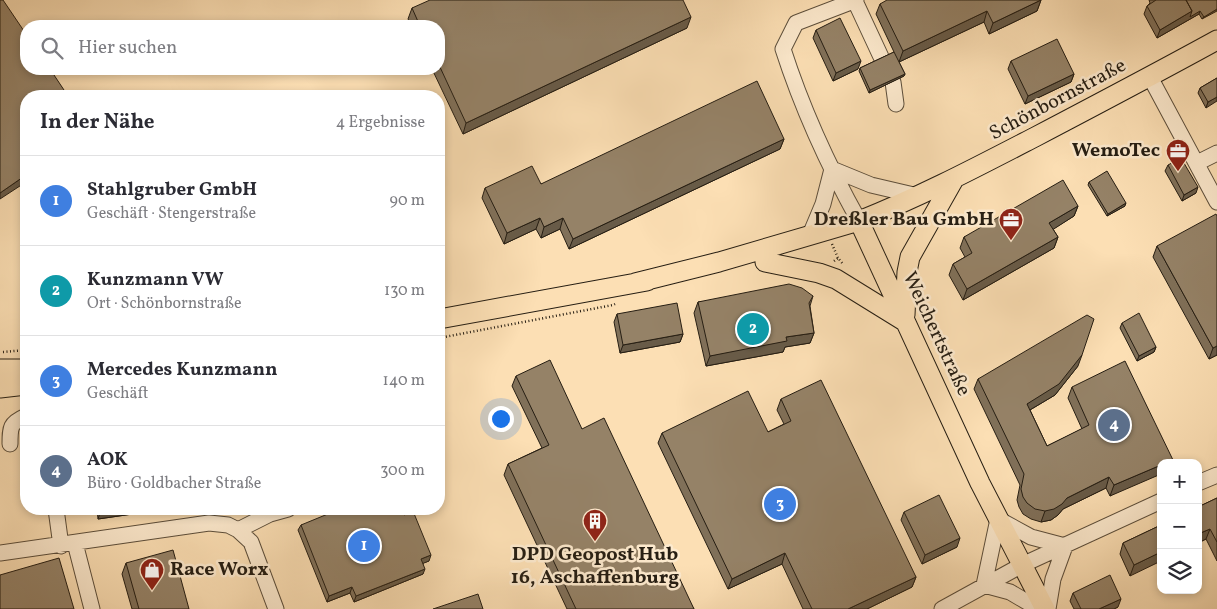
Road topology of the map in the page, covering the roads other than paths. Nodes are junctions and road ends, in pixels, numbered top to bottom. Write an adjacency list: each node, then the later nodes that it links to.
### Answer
1 (855, 0): 3 (street); 9 (street, Weichertstraße)
2 (1217, 40): 4 (main road, Schönbornstraße)
3 (882, 59)
4 (1150, 77): 8 (street); 10 (main road, Schönbornstraße)
5 (893, 82): 6 (street)
6 (896, 104)
7 (1217, 153): 8 (street)
8 (1197, 163): 12 (street)
9 (832, 170): 11 (street); 13 (street, Weichertstraße); 14 (street)
10 (954, 179): 11 (main road, Schönbornstraße); 18 (main road)
11 (918, 196): 13 (main road, Schönbornstraße)
12 (1217, 202)
13 (860, 221): 14 (main road, Schönbornstraße); 15 (main road, Schönbornstraße); 18 (main road, Weichertstraße)
14 (810, 235): 16 (main road, Schönbornstraße)
15 (765, 262): 16 (main road, Schönbornstraße); 18 (main road)
16 (634, 283): 17 (main road, Schönbornstraße)
17 (445, 318)
18 (904, 321): 30 (main road, Weichertstraße)
19 (20, 368): 20 (main road)
20 (0, 370)
21 (20, 386): 22 (main road)
22 (0, 388)
23 (20, 419): 24 (street)
24 (10, 444)
25 (1217, 475): 26 (street)
26 (1202, 482)
27 (1157, 503): 33 (street)
28 (58, 515): 32 (street)
29 (268, 515): 31 (street)
30 (998, 519): 33 (street); 35 (main road, Weichertstraße); 36 (street)
31 (238, 530): 32 (street); 38 (street)
32 (68, 545): 34 (street); 37 (street)
33 (1065, 546): 35 (street); 41 (street)
34 (0, 554)
35 (1022, 565): 36 (street); 41 (main road, Weichertstraße)
36 (984, 585): 39 (street); 40 (street)
37 (92, 609)
38 (276, 609)
39 (942, 609)
40 (1038, 609)
41 (1046, 609)

